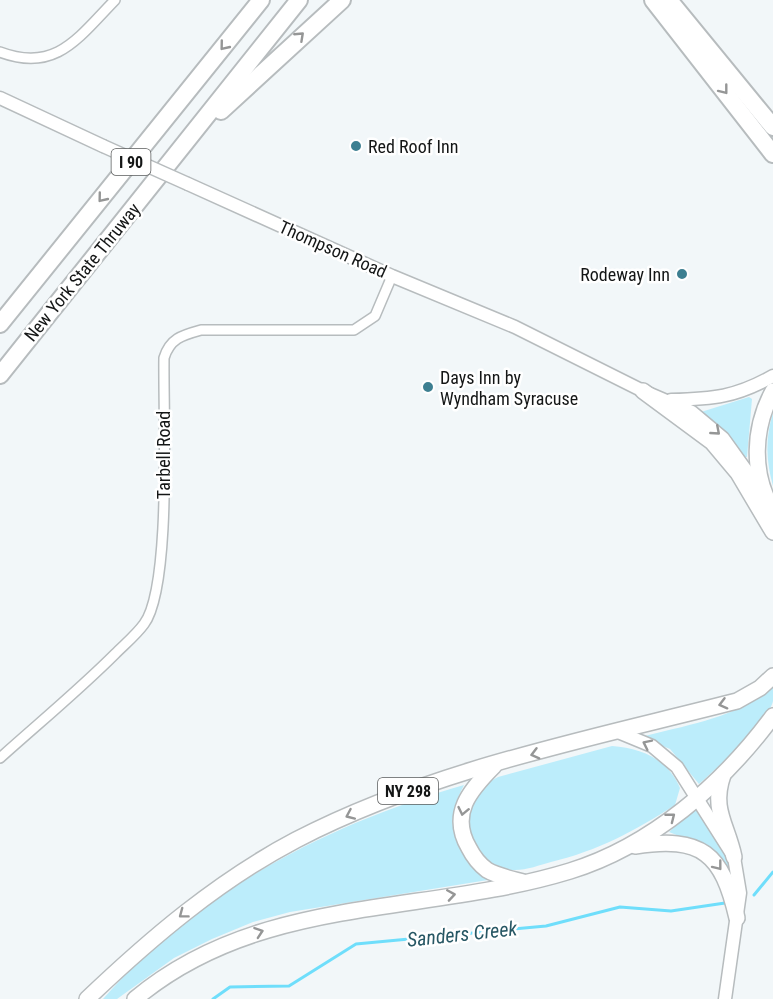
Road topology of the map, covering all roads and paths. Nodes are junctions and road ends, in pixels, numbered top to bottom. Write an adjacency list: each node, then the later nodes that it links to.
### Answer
1 (115, 0): 10 (street)
2 (261, 0): 16 (highway, New York State Thruway / I 90, one-way to 16)
3 (299, 0): 13 (highway, New York State Thruway / I 90)
4 (342, 0): 13 (highway, one-way to 4)
5 (646, 0): 9 (highway)
6 (653, 0): 9 (highway)
7 (669, 0): 9 (highway)
8 (675, 0): 9 (highway)
9 (694, 40): 12 (highway); 14 (highway, one-way to 14)
10 (0, 52)
11 (0, 98): 15 (street, Thompson Road, bridge)
12 (773, 127)
13 (181, 148): 17 (highway, New York State Thruway / I 90)
14 (773, 154)
15 (392, 276): 19 (street, Thompson Road); 28 (street, Tarbell Road)
16 (0, 324)
17 (0, 375)
18 (773, 376): 21 (street, Thompson Road)
19 (643, 391): 21 (street, Thompson Road); 24 (main road)
20 (773, 391): 22 (main road)
21 (667, 400): 22 (street, Thompson Road, one-way to 22)
22 (763, 494): 23 (main road)
23 (773, 510)
24 (773, 532)
25 (773, 675): 27 (main road, NY 298, one-way to 27)
26 (773, 717): 30 (main road)
27 (618, 732): 29 (main road, NY 298, one-way to 29); 31 (street, one-way to 27)
28 (0, 758)
29 (496, 764): 34 (main road, one-way to 34); 36 (main road, NY 298, one-way to 36)
30 (723, 775): 31 (main road); 33 (main road)
31 (696, 797): 32 (main road, one-way to 31); 33 (street)
32 (626, 847): 34 (main road); 35 (main road, one-way to 35)
33 (734, 857): 35 (street)
34 (524, 882): 39 (main road, one-way to 34)
35 (737, 918): 40 (street)
36 (121, 966): 37 (main road, NY 298); 38 (main road)
37 (87, 999)
38 (95, 999)
39 (135, 999)
40 (725, 999)

